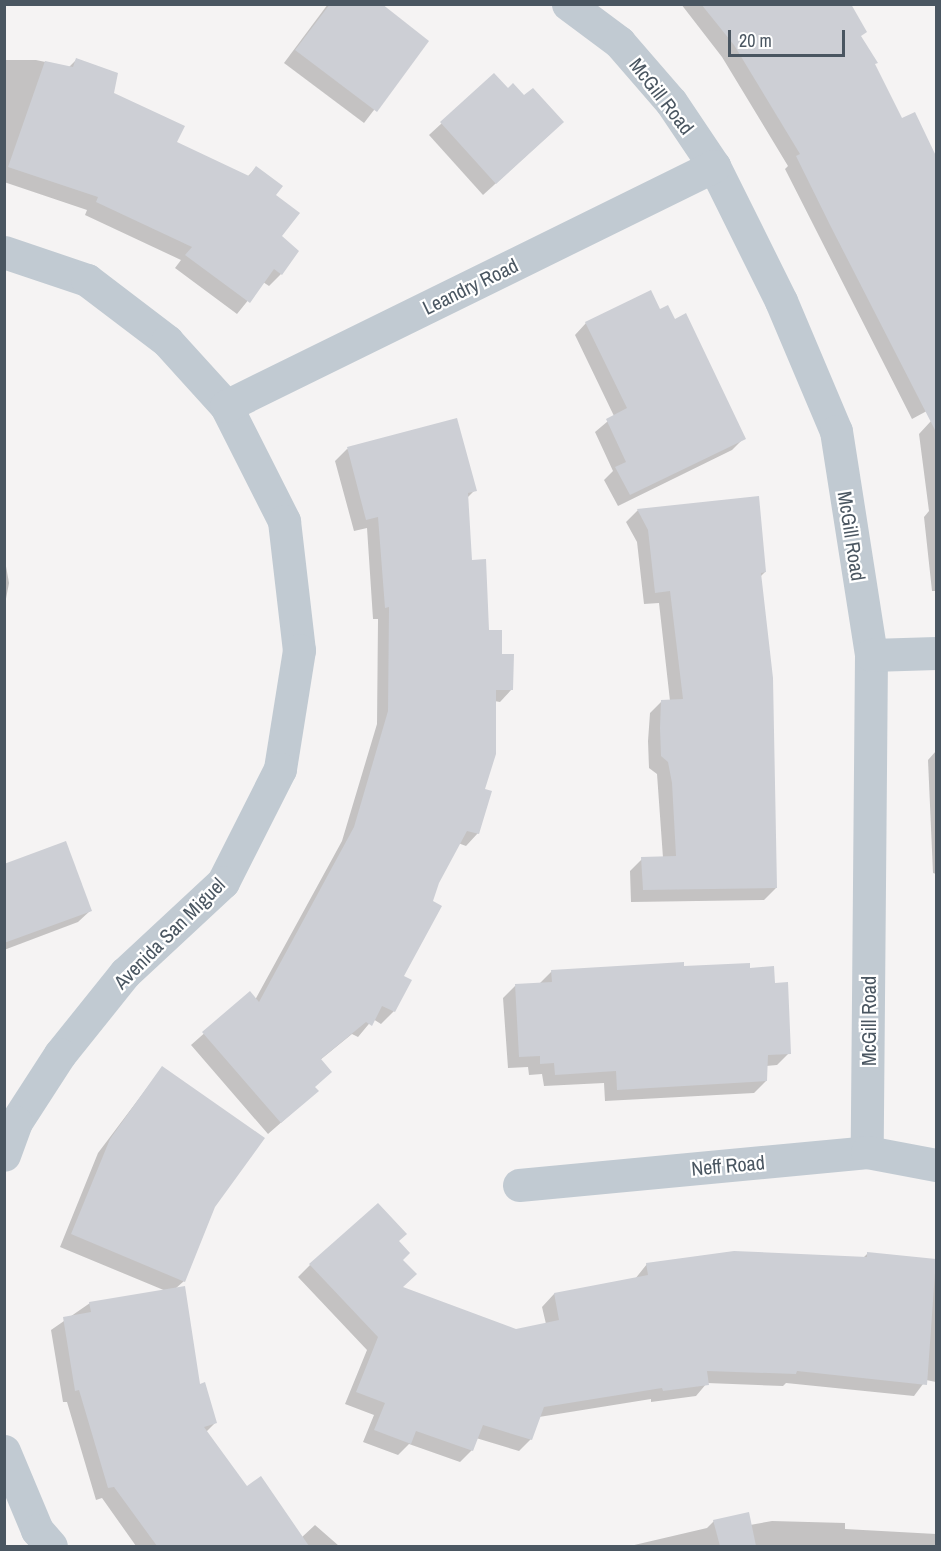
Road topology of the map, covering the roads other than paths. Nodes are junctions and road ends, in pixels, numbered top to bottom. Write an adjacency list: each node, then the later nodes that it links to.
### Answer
1 (568, 4): 2 (street, McGill Road)
2 (714, 166): 4 (street, Leandry Road); 6 (street, McGill Road)
3 (4, 252): 4 (street, Avenida San Miguel)
4 (226, 406): 8 (street, Avenida San Miguel)
5 (936, 653): 6 (street)
6 (871, 655): 7 (street, McGill Road)
7 (867, 1152): 9 (street, Neff Road); 10 (street, Neff Road)
8 (4, 1155)
9 (936, 1166)
10 (519, 1185)
11 (4, 1451): 12 (street)
12 (51, 1546)

